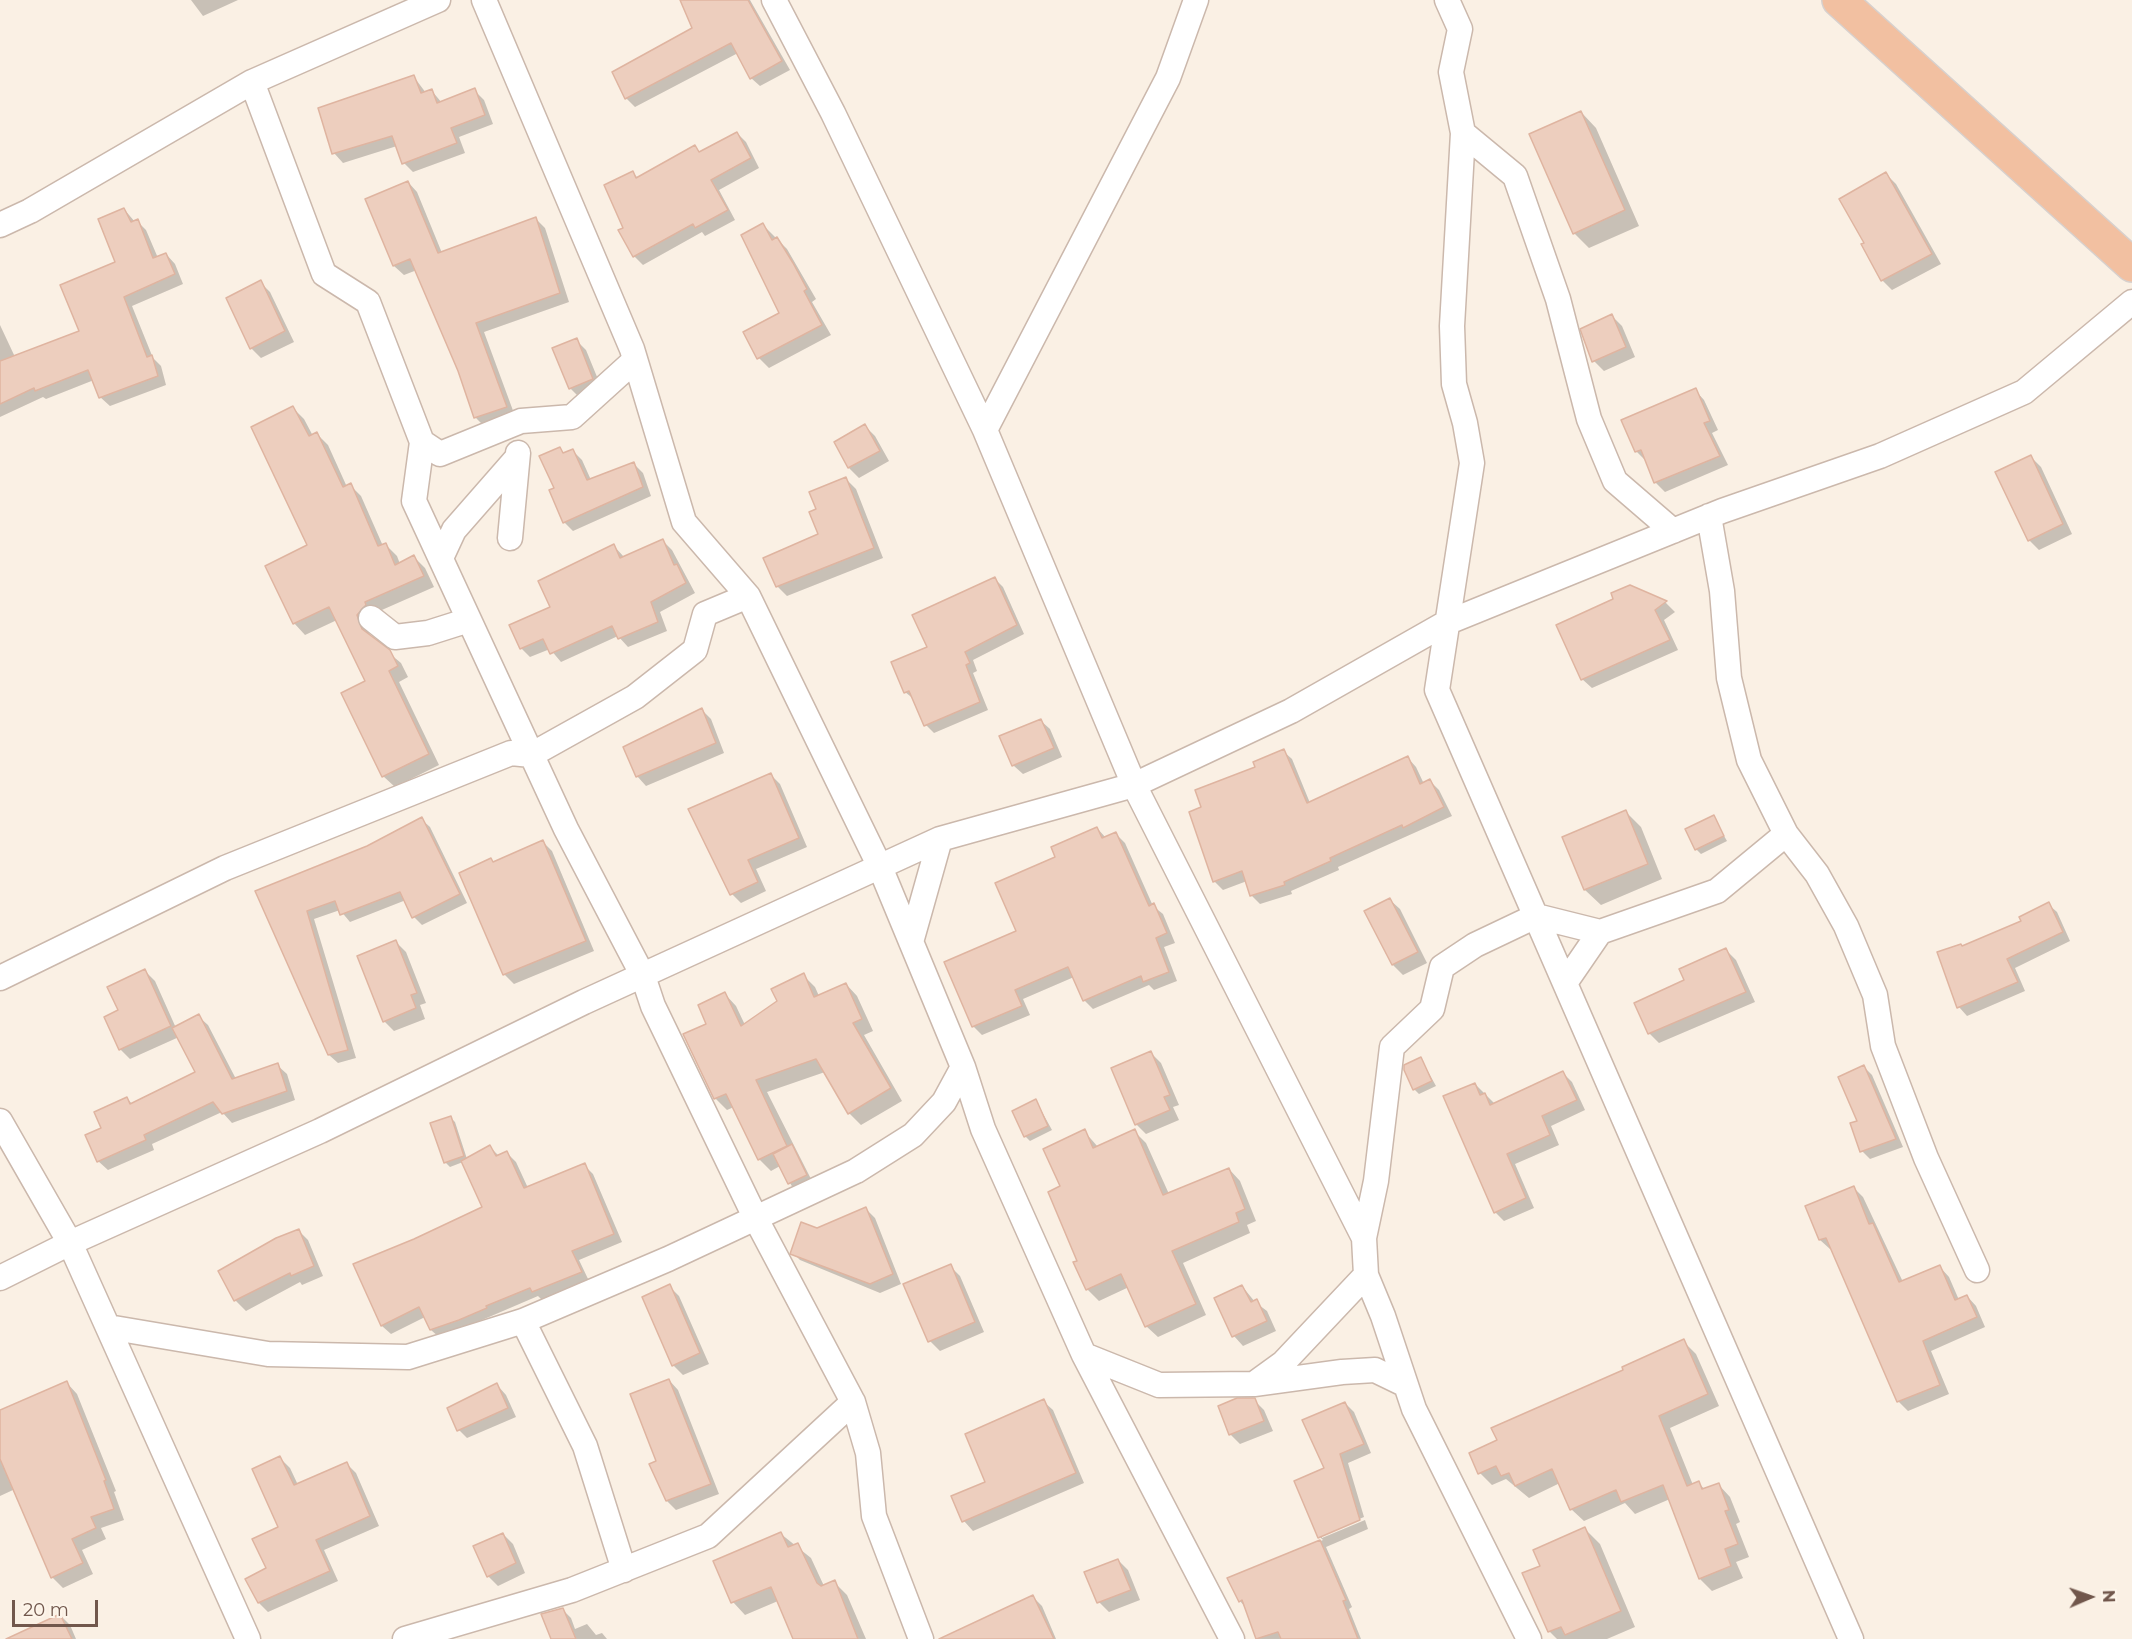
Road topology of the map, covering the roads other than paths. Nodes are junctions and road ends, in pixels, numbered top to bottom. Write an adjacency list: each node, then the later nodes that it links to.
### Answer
1 (438, 0): 7 (street)
2 (484, 0): 12 (street)
3 (774, 0): 14 (street)
4 (1196, 0): 14 (street)
5 (1447, 0): 8 (street)
6 (1839, 0): 10 (highway)
7 (252, 82): 9 (street); 15 (street)
8 (1463, 132): 18 (street); 24 (street)
9 (0, 225)
10 (2132, 265)
11 (2132, 302): 17 (street)
12 (635, 360): 13 (street); 21 (street)
13 (521, 421): 15 (street); 16 (street)
14 (985, 430): 26 (street)
15 (422, 442): 20 (street)
16 (517, 458): 19 (street); 20 (street)
17 (1709, 516): 18 (street); 27 (street)
18 (1673, 531): 24 (street)
19 (510, 538)
20 (441, 558): 23 (street)
21 (748, 596): 25 (street); 29 (street)
22 (371, 618): 23 (street)
23 (469, 620): 25 (street)
24 (1446, 623): 26 (street); 30 (street)
25 (531, 755): 33 (street); 34 (street)
26 (1134, 785): 28 (street); 39 (street)
27 (1786, 834): 31 (street); 41 (street)
28 (940, 839): 29 (street); 32 (street)
29 (880, 867): 32 (street); 33 (street)
30 (1536, 916): 31 (street); 35 (street); 39 (street)
31 (1600, 932): 35 (street)
32 (911, 942): 36 (street)
33 (643, 976): 38 (street); 40 (street)
34 (0, 978)
35 (1565, 983): 56 (street)
36 (963, 1066): 38 (street); 46 (street)
37 (0, 1121): 40 (street)
38 (756, 1219): 44 (street); 49 (street)
39 (1364, 1238): 42 (street)
40 (70, 1243): 43 (street); 45 (street)
41 (1977, 1270)
42 (1366, 1275): 47 (street); 48 (street)
43 (0, 1278)
44 (523, 1321): 45 (street); 50 (street)
45 (108, 1327): 51 (street)
46 (1084, 1355): 47 (street); 54 (street)
47 (1254, 1384): 48 (street)
48 (1406, 1385): 55 (street)
49 (853, 1402): 50 (street); 53 (street)
50 (624, 1570): 52 (street)
51 (248, 1639)
52 (405, 1639)
53 (921, 1639)
54 (1232, 1639)
55 (1529, 1639)
56 (1851, 1639)

